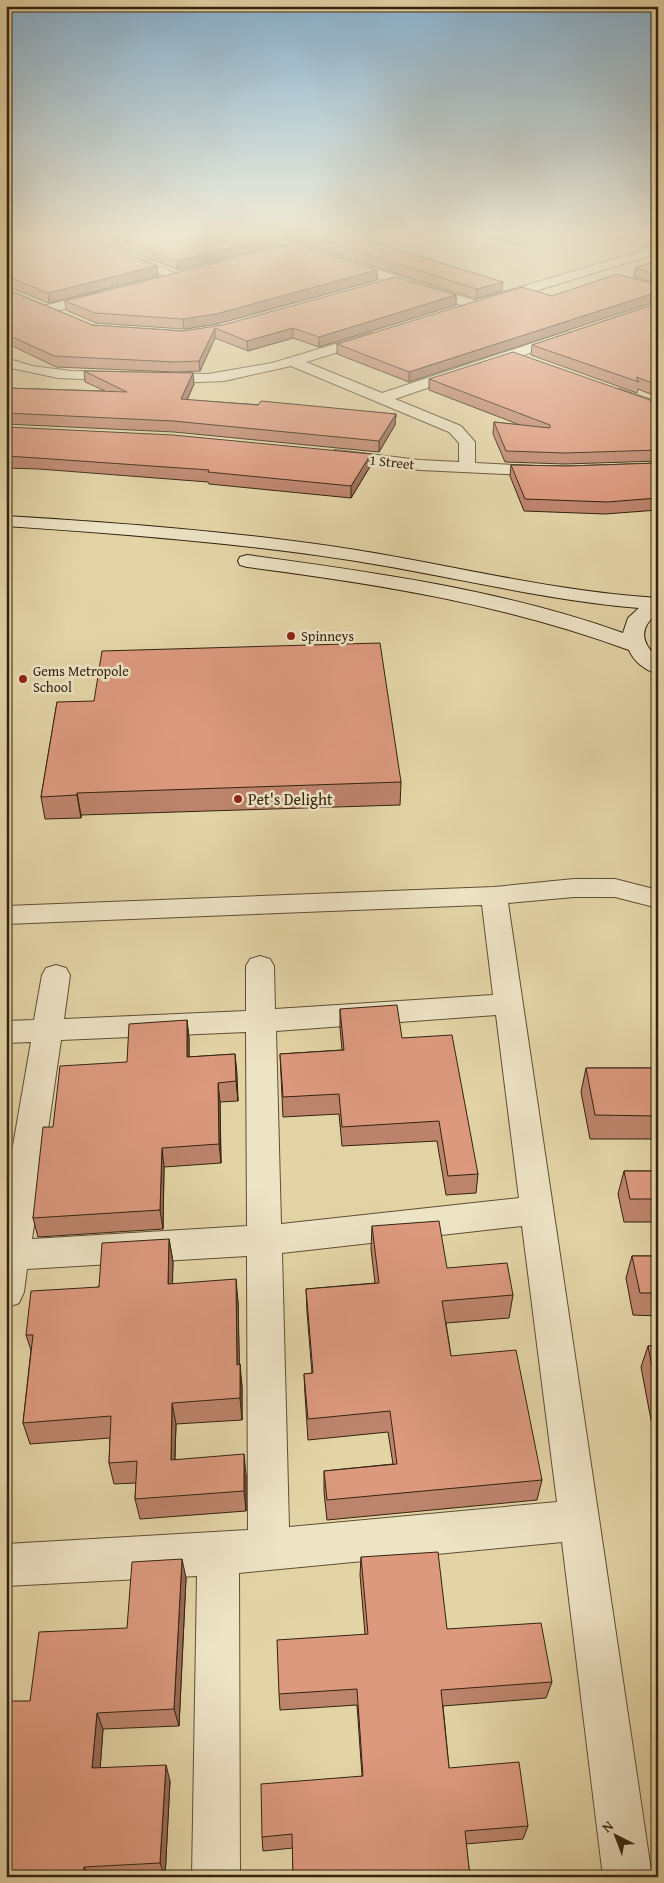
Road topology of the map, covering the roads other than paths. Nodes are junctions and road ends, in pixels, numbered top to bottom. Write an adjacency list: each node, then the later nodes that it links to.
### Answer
1 (389, 332): 6 (street)
2 (577, 333): 3 (street)
3 (512, 355): 4 (street); 8 (street)
4 (530, 361)
5 (6, 362): 6 (street)
6 (293, 362): 8 (street)
7 (603, 387): 9 (street)
8 (383, 398): 11 (street)
9 (658, 407)
10 (323, 454): 11 (street, 1 Street)
11 (467, 468): 12 (street, 1 Street)
12 (565, 471)
13 (6, 521): 17 (street)
14 (6, 538): 15 (street)
15 (176, 552)
16 (227, 558): 18 (street)
17 (657, 604): 18 (street)
18 (635, 645): 19 (street)
19 (658, 668)
20 (494, 896): 21 (street); 22 (street); 25 (street)
21 (658, 899)
22 (6, 915)
23 (260, 966): 26 (street)
24 (56, 975): 27 (street)
25 (508, 1004): 26 (street); 29 (street)
26 (261, 1021): 27 (street); 30 (street)
27 (48, 1031): 28 (street); 31 (street)
28 (6, 1032)
29 (536, 1210): 30 (street); 33 (street)
30 (265, 1240): 31 (street); 34 (street)
31 (9, 1254): 32 (street)
32 (6, 1292)
33 (579, 1520): 34 (street); 38 (street)
34 (269, 1549): 35 (street)
35 (218, 1554): 36 (street); 37 (street)
36 (6, 1566)
37 (216, 1877)
38 (628, 1877)

